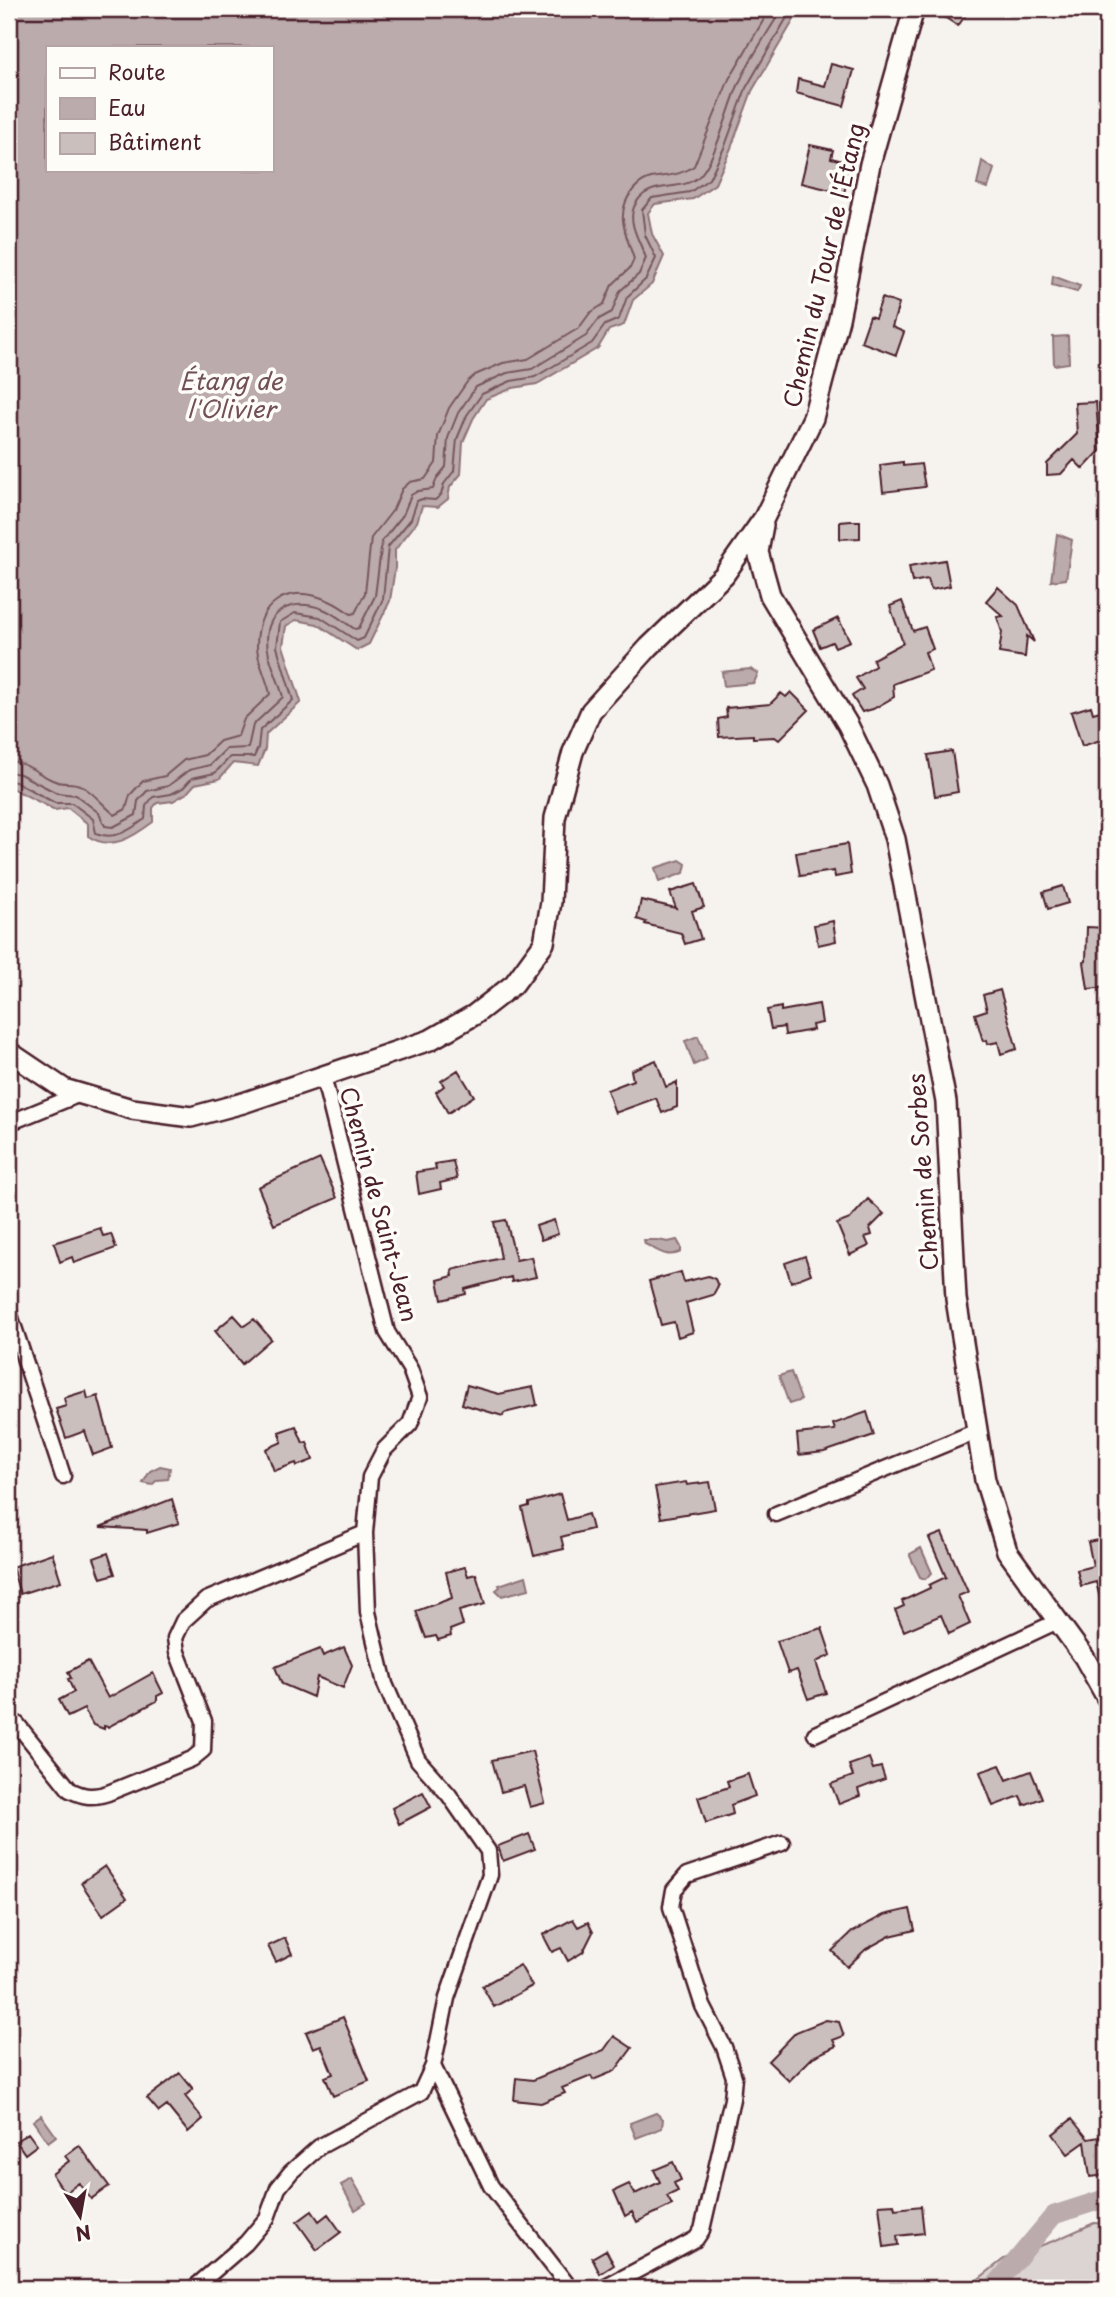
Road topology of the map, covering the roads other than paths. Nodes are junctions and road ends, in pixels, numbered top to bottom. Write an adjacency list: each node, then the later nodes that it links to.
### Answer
1 (914, 9): 2 (street, Chemin du Tour de l'Étang)
2 (764, 518): 4 (street, Chemin du Tour de l'Étang); 8 (street, Chemin de Sorbes)
3 (9, 1052): 5 (street, Chemin du Tour de l'Étang)
4 (323, 1076): 5 (street, Chemin du Tour de l'Étang); 11 (street, Chemin de Saint-Jean)
5 (80, 1094): 6 (street)
6 (9, 1123)
7 (9, 1312): 9 (street)
8 (977, 1431): 10 (street); 12 (street, Chemin de Sorbes)
9 (63, 1476)
10 (776, 1514)
11 (365, 1533): 14 (street); 17 (street, Chemin de Saint-Jean)
12 (1058, 1621): 13 (street, Chemin de Sorbes); 15 (street)
13 (1107, 1698)
14 (9, 1723)
15 (816, 1734)
16 (782, 1843): 20 (street)
17 (433, 2066): 18 (street, Chemin de Saint-Jean); 19 (street)
18 (194, 2288)
19 (570, 2288)
20 (604, 2288)

